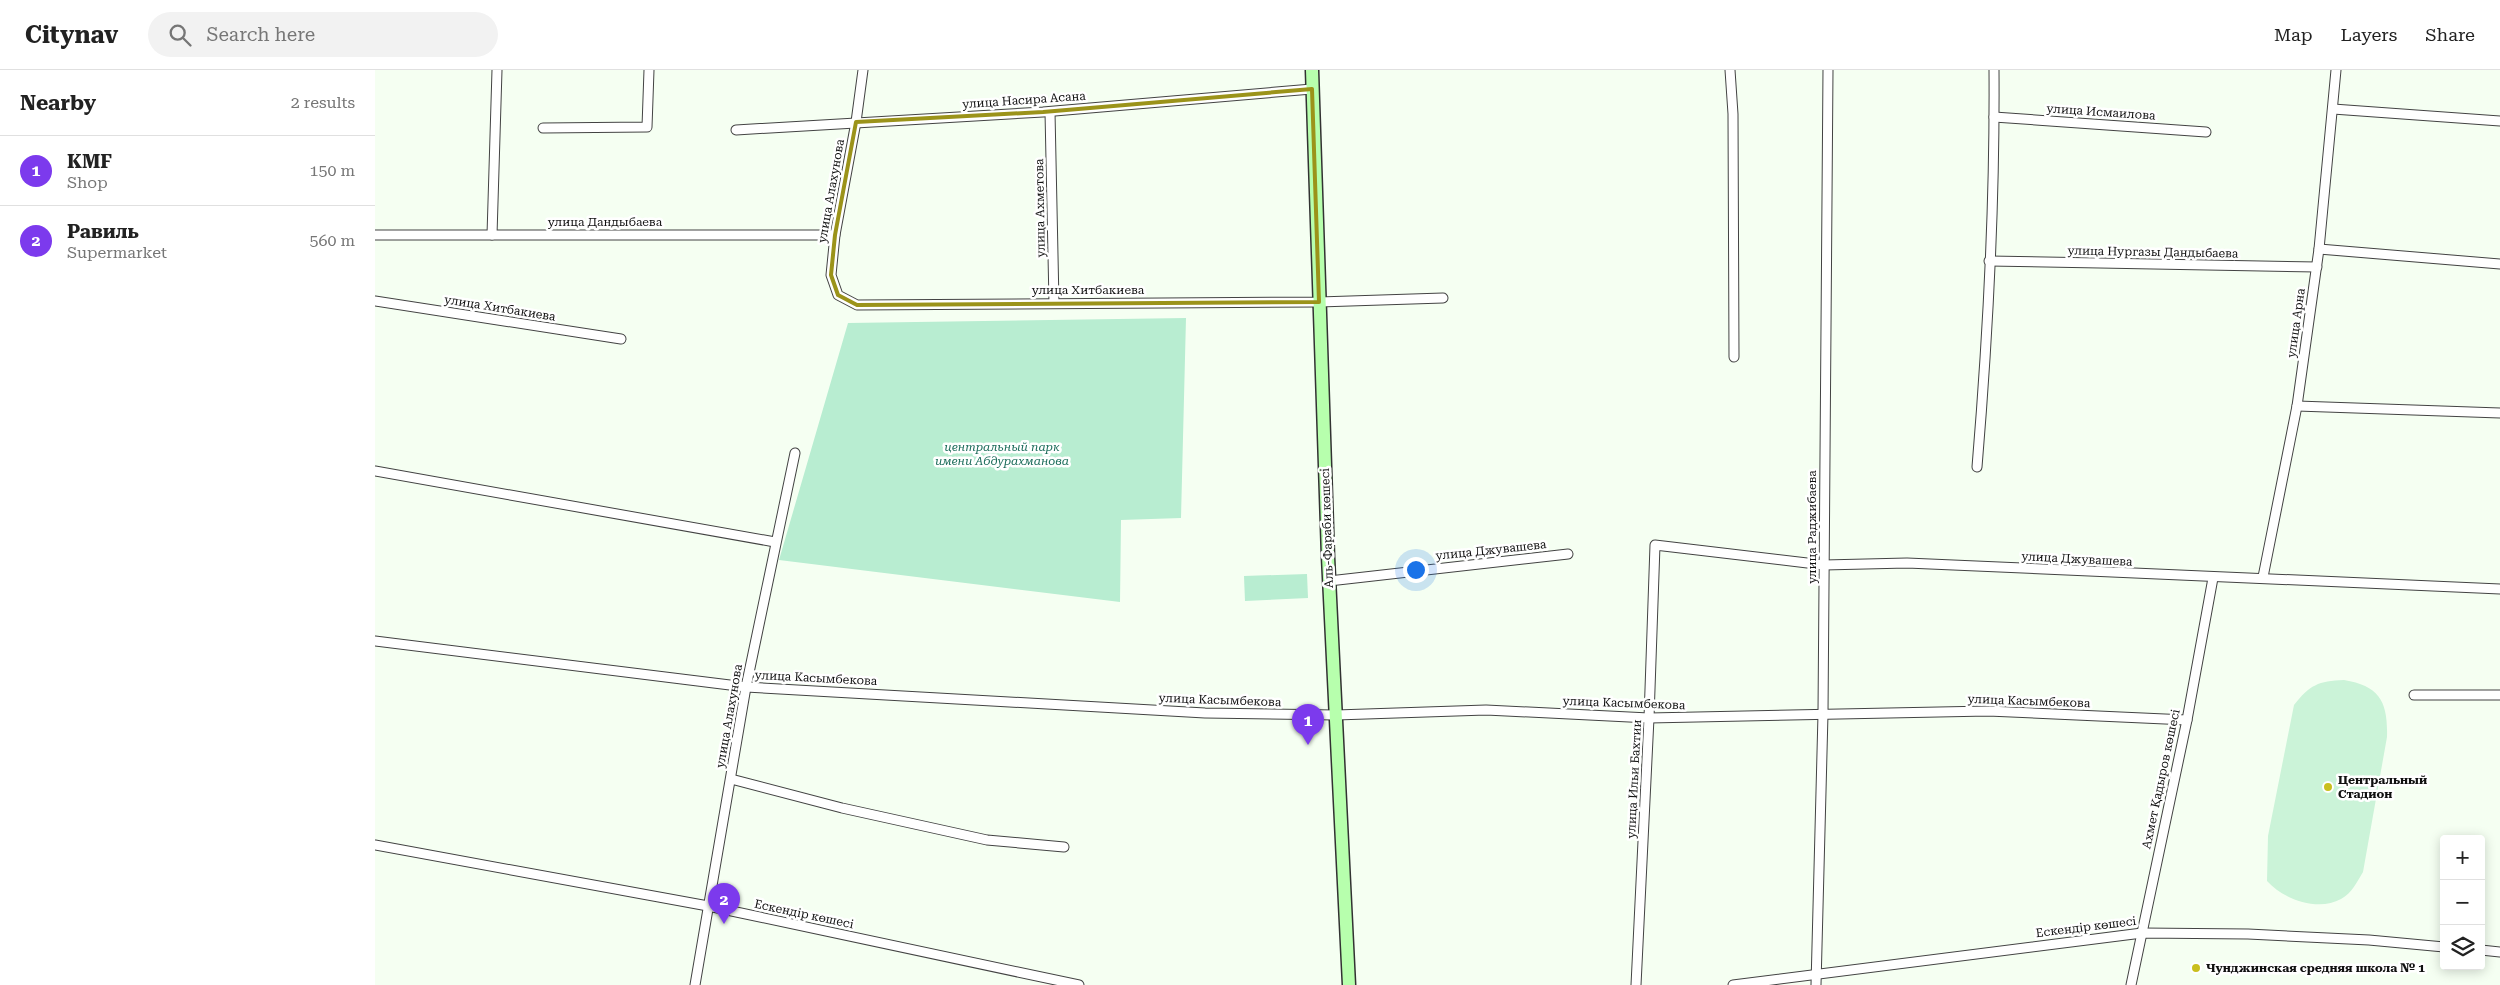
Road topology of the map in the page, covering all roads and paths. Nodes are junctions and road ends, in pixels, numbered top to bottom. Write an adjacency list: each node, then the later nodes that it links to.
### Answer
1 (497, 70): 19 (street)
2 (649, 70): 15 (street)
3 (863, 70): 14 (street, улица Алахунова)
4 (1312, 70): 9 (main road, Аль-Фараби көшесі)
5 (1730, 70): 31 (street)
6 (1828, 70): 40 (street, улица Раджибаева)
7 (1994, 70): 12 (street)
8 (2336, 70): 10 (street, улица Арна)
9 (1312, 89): 11 (street, улица Насира Асана); 27 (main road, Аль-Фараби көшесі)
10 (2333, 109): 13 (street); 21 (street, улица Арна)
11 (1050, 112): 14 (street, улица Насира Асана); 28 (street, улица Ахметова)
12 (1994, 117): 17 (street, улица Исмаилова); 22 (street)
13 (2500, 121)
14 (856, 122): 16 (street, улица Насира Асана); 20 (street, улица Алахунова)
15 (543, 128)
16 (736, 130)
17 (2206, 132)
18 (375, 234): 19 (street, улица Дандыбаева)
19 (492, 235): 20 (street, улица Дандыбаева)
20 (835, 235): 29 (street, улица Алахунова)
21 (2319, 249): 23 (street); 24 (street, улица Арна)
22 (1989, 261): 24 (street, улица Нургазы Дандыбаева); 35 (street)
23 (2500, 264)
24 (2317, 267): 32 (street, улица Арна)
25 (1443, 298): 27 (street, улица Хитбакиева)
26 (375, 301): 30 (street, улица Хитбакиева)
27 (1319, 302): 28 (street, улица Хитбакиева); 43 (main road, Аль-Фараби көшесі)
28 (1054, 303): 29 (street, улица Хитбакиева)
29 (857, 305)
30 (621, 339)
31 (1734, 357)
32 (2297, 406): 33 (street); 41 (street, улица Арна)
33 (2500, 413)
34 (795, 453): 37 (street, улица Алахунова)
35 (1977, 467)
36 (375, 471): 37 (street)
37 (775, 542): 46 (street, улица Алахунова)
38 (1655, 545): 40 (street, улица Джувашева); 51 (street, улица Ильи Бахтии)
39 (1568, 554): 43 (street, улица Джувашева)
40 (1824, 565): 42 (street, улица Джувашева); 49 (street, улица Раджибаева)
41 (2263, 577): 42 (street, улица Джувашева); 44 (street, улица Джувашева)
42 (2213, 578): 52 (street, Ахмет Қадыров көшесі)
43 (1329, 581): 50 (main road, Аль-Фараби көшесі)
44 (2500, 589)
45 (375, 641): 46 (street, улица Касымбекова)
46 (746, 687): 50 (street, улица Касымбекова); 53 (street, улица Алахунова)
47 (2413, 695): 48 (street)
48 (2500, 695)
49 (1823, 714): 51 (street, улица Касымбекова); 52 (street, улица Касымбекова); 61 (street, улица Раджибаева)
50 (1335, 715): 51 (street, улица Касымбекова); 64 (main road, Аль-Фараби көшесі)
51 (1649, 718): 65 (street, улица Ильи Бахтии)
52 (2187, 720): 57 (street, Ахмет Қадыров көшесі)
53 (731, 779): 55 (street); 56 (street, улица Алахунова)
54 (375, 845): 56 (street, Ескендір көшесі)
55 (1064, 847)
56 (708, 906): 62 (street, улица Алахунова); 63 (street, Ескендір көшесі)
57 (2142, 932): 58 (street, Ескендір көшесі); 61 (street, Ескендір көшесі); 67 (street, Ахмет Қадыров көшесі)
58 (2440, 947)
59 (2485, 950): 60 (street)
60 (2500, 952)
61 (1816, 980): 66 (street, Ескендір көшесі)
62 (695, 985)
63 (1079, 985)
64 (1349, 985)
65 (1636, 985)
66 (1733, 985)
67 (2131, 985)

